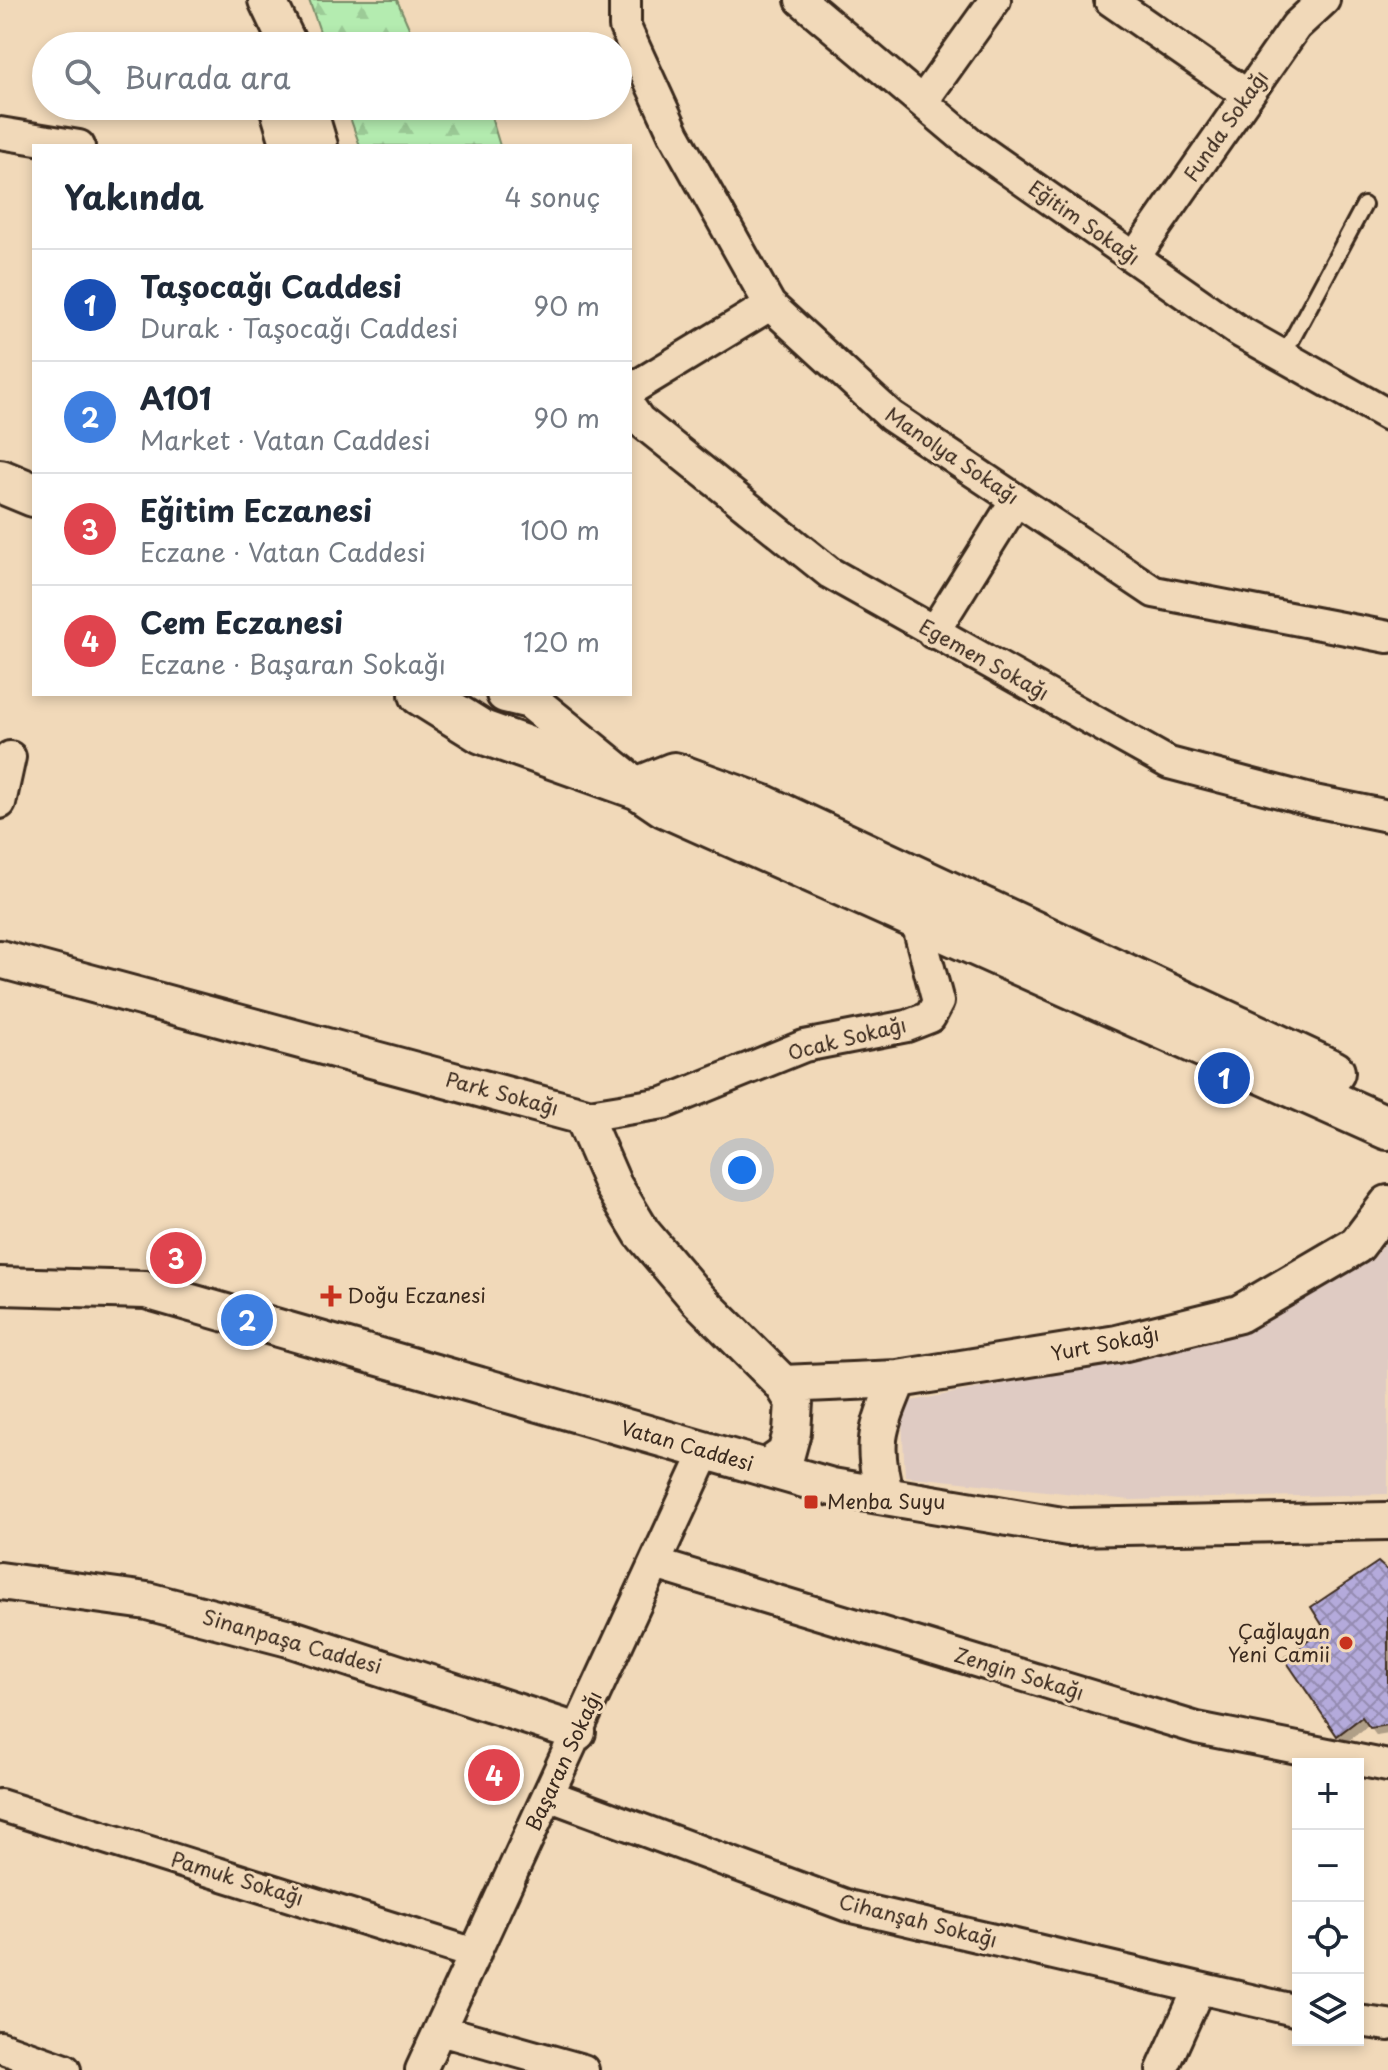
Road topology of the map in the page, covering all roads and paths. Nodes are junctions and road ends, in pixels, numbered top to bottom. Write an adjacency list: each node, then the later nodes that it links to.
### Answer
1 (252, 0): 8 (street)
2 (267, 0): 9 (street)
3 (625, 0): 10 (street, Manolya Sokağı)
4 (801, 0): 13 (street, Eğitim Sokağı)
5 (995, 0): 13 (street)
6 (1110, 0): 12 (street)
7 (1324, 0): 12 (street, Funda Sokağı)
8 (258, 32)
9 (282, 32)
10 (627, 32)
11 (632, 42): 22 (street, Manolya Sokağı)
12 (1247, 95): 21 (street, Funda Sokağı)
13 (922, 102): 21 (street, Eğitim Sokağı)
14 (282, 120): 18 (street)
15 (311, 120): 19 (street)
16 (0, 133): 17 (street)
17 (67, 144)
18 (289, 144)
19 (318, 144)
20 (1364, 205): 23 (lane)
21 (1134, 258): 23 (street, Eğitim Sokağı)
22 (770, 305): 24 (street); 29 (street, Manolya Sokağı)
23 (1282, 358): 26 (street, Eğitim Sokağı)
24 (632, 389)
25 (632, 410): 30 (street, Egemen Sokağı)
26 (1388, 415)
27 (0, 481): 28 (main road)
28 (32, 494)
29 (1016, 500): 30 (street); 31 (street, Manolya Sokağı)
30 (933, 633): 37 (street, Egemen Sokağı)
31 (1388, 637)
32 (424, 696): 35 (main road)
33 (521, 696): 35 (street)
34 (10, 757): 36 (street)
35 (639, 788): 38 (main road)
36 (0, 803)
37 (1388, 816)
38 (922, 899): 40 (main road); 41 (street, Ocak Sokağı); 42 (main road)
39 (0, 959): 41 (street, Park Sokağı)
40 (1388, 1098)
41 (583, 1116): 46 (street, Park Sokağı)
42 (1388, 1128)
43 (1388, 1204): 45 (street, Yurt Sokağı)
44 (0, 1286): 47 (street, Vatan Caddesi)
45 (898, 1379): 46 (street, Yurt Sokağı); 49 (street)
46 (783, 1384): 48 (street)
47 (706, 1452): 48 (street, Vatan Caddesi); 51 (street, Başaran Sokağı)
48 (766, 1468): 49 (street, Vatan Caddesi)
49 (885, 1496): 50 (street, Vatan Caddesi)
50 (1388, 1521)
51 (655, 1564): 53 (street, Başaran Sokağı); 54 (street, Zengin Sokağı)
52 (0, 1581): 53 (street, Sinanpaşa Caddesi)
53 (577, 1732): 57 (street, Başaran Sokağı)
54 (1336, 1758)
55 (1364, 1763): 56 (street, Zengin Sokağı)
56 (1388, 1766)
57 (548, 1795): 59 (street, Başaran Sokağı); 60 (street, Cihanşah Sokağı)
58 (0, 1805): 59 (street, Pamuk Sokağı)
59 (475, 1954): 64 (street, Başaran Sokağı)
60 (1199, 1988): 61 (street, Cihanşah Sokağı); 69 (street)
61 (1292, 2010)
62 (1364, 2022): 63 (street)
63 (1388, 2025)
64 (440, 2030): 67 (street, Başaran Sokağı); 68 (street)
65 (0, 2047): 66 (street)
66 (65, 2070)
67 (421, 2070)
68 (583, 2070)
69 (1162, 2070)

